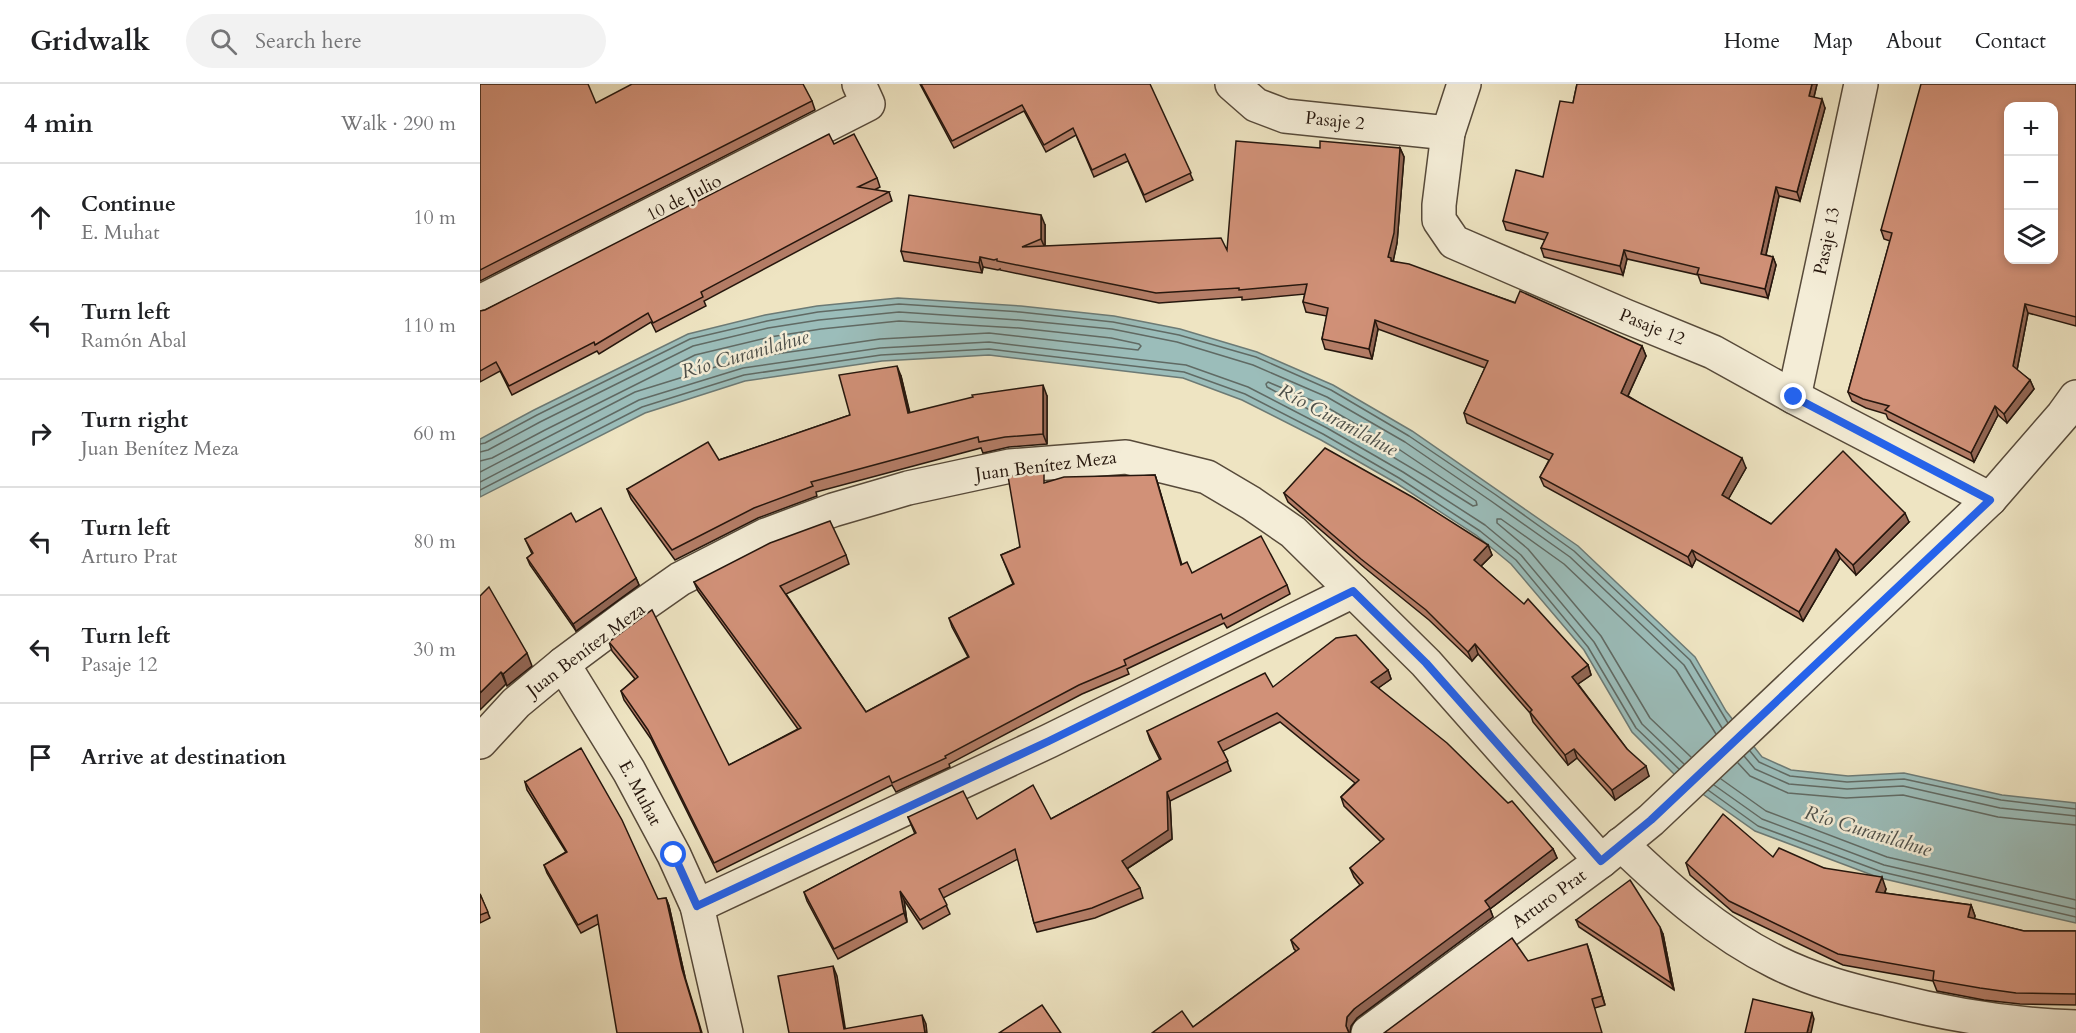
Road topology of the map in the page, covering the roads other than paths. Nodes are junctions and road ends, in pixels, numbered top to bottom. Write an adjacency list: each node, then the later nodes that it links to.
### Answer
1 (859, 84): 6 (street, 10 de Julio)
2 (1232, 84): 5 (street, Pasaje 2)
3 (1464, 84): 5 (street, Pasaje 12)
4 (1861, 84): 7 (street, Pasaje 13)
5 (1448, 133): 7 (street, Pasaje 12)
6 (480, 302)
7 (1794, 397): 9 (street, Pasaje 12)
8 (2076, 398): 9 (street, Arturo Prat)
9 (1990, 500): 13 (street, Arturo Prat)
10 (1353, 591): 11 (street, Juan Benítez Meza); 13 (street, Juan Benítez Meza); 14 (street)
11 (563, 664): 12 (street, Juan Benítez Meza); 14 (street, E. Muhat)
12 (480, 742)
13 (1611, 852): 15 (street, Juan Benítez Meza); 17 (street, Arturo Prat)
14 (697, 906): 16 (street, E. Muhat)
15 (2076, 1027)
16 (726, 1033)
17 (1368, 1033)

